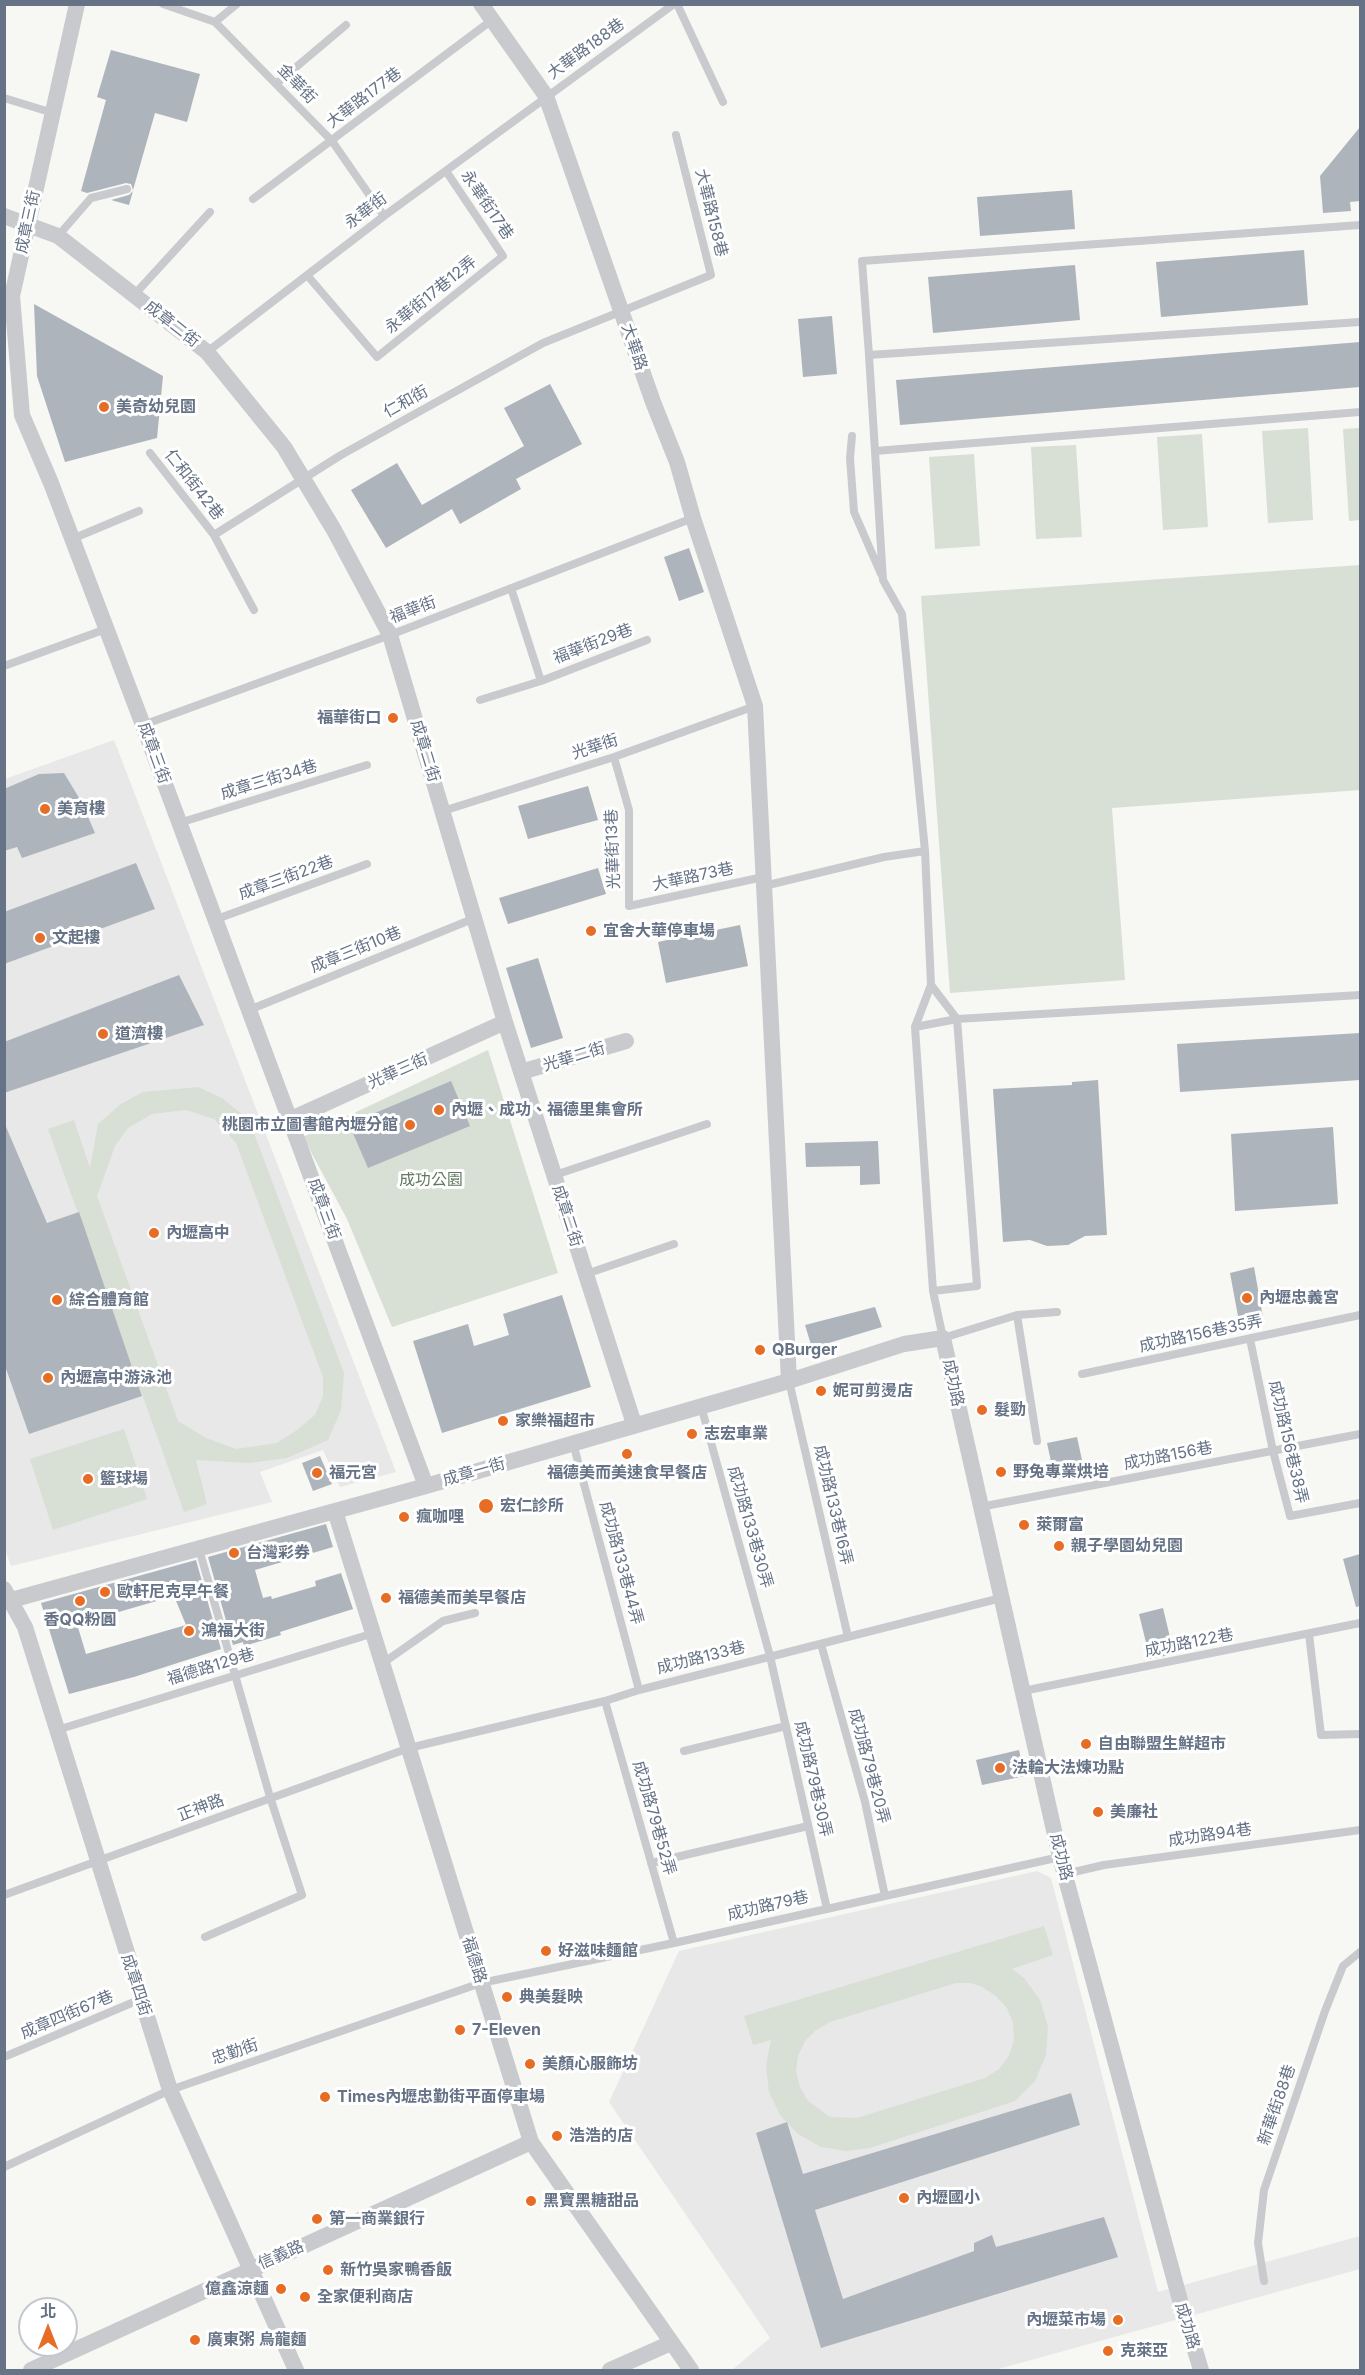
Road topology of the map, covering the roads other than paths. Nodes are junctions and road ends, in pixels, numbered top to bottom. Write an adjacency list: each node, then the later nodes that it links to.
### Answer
1 (77, 4): 13 (street, 成章三街)
2 (163, 4): 7 (lane, 金華街)
3 (237, 4): 7 (lane)
4 (481, 4): 6 (street, 大華路)
5 (675, 4): 10 (lane, 大華路188巷); 12 (lane)
6 (492, 20): 10 (street, 大華路); 15 (lane, 大華路177巷)
7 (215, 21): 9 (lane, 金華街)
8 (346, 25): 9 (lane)
9 (276, 84): 15 (lane, 金華街)
10 (546, 96): 16 (lane, 永華街); 28 (street, 大華路)
11 (4, 98): 13 (lane)
12 (723, 102)
13 (53, 113): 22 (street, 成章三街)
14 (676, 135): 28 (lane, 大華路158巷)
15 (332, 141): 18 (lane, 大華路177巷); 21 (lane, 金華街)
16 (446, 171): 21 (lane, 永華街); 25 (lane, 永華街17巷)
17 (127, 189): 24 (lane)
18 (253, 199)
19 (210, 212): 27 (lane)
20 (4, 216): 22 (street, 成章二街)
21 (384, 216): 26 (lane, 永華街)
22 (28, 223): 24 (street, 成章二街); 40 (street, 成章三街)
23 (1360, 225): 31 (lane)
24 (58, 236): 27 (street, 成章二街)
25 (503, 256): 26 (lane, 永華街17巷12弄)
26 (307, 275): 30 (lane, 永華街)
27 (134, 295): 30 (street, 成章二街)
28 (622, 312): 36 (lane, 仁和街); 38 (street, 大華路)
29 (1360, 322): 31 (lane)
30 (207, 352): 36 (street, 成章二街)
31 (869, 355): 34 (lane)
32 (1360, 412): 34 (lane)
33 (852, 436): 41 (lane)
34 (875, 451): 41 (lane)
35 (150, 453): 39 (lane, 仁和街42巷)
36 (304, 479): 39 (lane, 仁和街); 45 (street, 成章二街)
37 (139, 511): 40 (lane)
38 (693, 518): 42 (lane, 福華街); 50 (street, 大華路)
39 (214, 535): 43 (lane, 仁和街42巷)
40 (72, 539): 44 (street, 成章三街)
41 (883, 580): 56 (lane)
42 (511, 588): 45 (lane, 福華街); 48 (lane, 福華街29巷)
43 (254, 610)
44 (106, 629): 47 (lane); 51 (street, 成章三街)
45 (390, 635): 51 (lane, 福華街); 54 (street, 成章二街)
46 (646, 640): 48 (lane, 福華街29巷)
47 (4, 666)
48 (541, 681): 49 (lane)
49 (480, 700)
50 (755, 706): 52 (lane, 光華街); 58 (street, 大華路)
51 (143, 724): 55 (street, 成章三街)
52 (614, 757): 54 (lane, 光華街); 59 (lane, 光華街13巷)
53 (367, 765): 55 (lane, 成章三街34巷)
54 (443, 811): 60 (street, 成章二街)
55 (179, 823): 61 (street, 成章三街)
56 (925, 851): 58 (lane, 大華路73巷); 62 (lane)
57 (367, 864): 61 (lane, 成章三街22巷)
58 (763, 881): 59 (lane, 大華路73巷); 82 (street, 大華路)
59 (630, 906)
60 (475, 918): 64 (lane, 成章三街10巷); 66 (street, 成章二街)
61 (214, 920): 64 (street, 成章三街)
62 (931, 985): 65 (lane); 67 (lane)
63 (1360, 995): 65 (lane)
64 (249, 1010): 70 (street, 成章三街)
65 (957, 1019): 67 (lane); 75 (lane)
66 (506, 1022): 69 (street, 成章二街); 70 (street, 光華三街)
67 (915, 1027): 75 (lane)
68 (626, 1041): 69 (street, 光華二街)
69 (521, 1072): 72 (street, 成章二街)
70 (291, 1119): 89 (street, 成章三街)
71 (707, 1124): 72 (lane)
72 (555, 1175): 74 (street, 成章二街)
73 (675, 1244): 74 (lane)
74 (586, 1274): 84 (street, 成章二街)
75 (933, 1291): 79 (lane)
76 (1057, 1312): 77 (lane)
77 (1017, 1315): 79 (lane); 86 (lane)
78 (1360, 1316): 80 (lane, 成功路156巷35弄)
79 (943, 1338): 82 (street, 成章一街); 91 (street, 成功路)
80 (1250, 1339): 81 (lane, 成功路156巷35弄); 88 (lane, 成功路156巷38弄)
81 (1082, 1374)
82 (789, 1381): 83 (street, 成章一街); 100 (lane, 成功路133巷16弄)
83 (701, 1406): 84 (street, 成章一街); 102 (lane, 成功路133巷30弄)
84 (634, 1424): 87 (street, 成章一街)
85 (1360, 1434): 88 (lane, 成功路156巷)
86 (1037, 1441)
87 (573, 1443): 89 (street, 成章一街); 105 (lane, 成功路133巷44弄)
88 (1273, 1451): 90 (lane, 成功路156巷38弄); 91 (lane, 成功路156巷)
89 (426, 1486): 92 (street, 成章一街)
90 (1360, 1503)
91 (980, 1507): 95 (street, 成功路)
92 (335, 1511): 93 (street, 成章一街); 98 (street, 福德路)
93 (199, 1549): 94 (street, 成章一街); 104 (lane)
94 (6, 1598): 109 (street, 成章四街)
95 (1001, 1598): 100 (lane, 成功路133巷); 106 (street, 成功路)
96 (475, 1613): 103 (lane)
97 (1360, 1623): 99 (lane, 成功路122巷)
98 (374, 1633): 103 (street, 福德路); 104 (lane, 福德路129巷)
99 (1309, 1634): 106 (lane, 成功路122巷); 110 (lane)
100 (848, 1637): 101 (lane, 成功路133巷)
101 (821, 1644): 102 (lane, 成功路133巷); 121 (lane, 成功路79巷20弄)
102 (770, 1656): 105 (lane, 成功路133巷); 108 (lane, 成功路79巷30弄)
103 (383, 1663): 111 (street, 福德路)
104 (234, 1675): 109 (lane, 福德路129巷); 113 (lane)
105 (639, 1690): 107 (lane, 成功路133巷)
106 (1023, 1691): 116 (street, 成功路)
107 (605, 1701): 111 (lane, 成功路133巷); 118 (lane, 成功路79巷52弄)
108 (786, 1726): 112 (lane); 114 (lane, 成功路79巷30弄)
109 (57, 1730): 117 (street, 成章四街)
110 (1360, 1734)
111 (409, 1748): 113 (lane, 正神路); 126 (street, 福德路)
112 (684, 1751)
113 (270, 1797): 117 (lane, 正神路); 123 (lane)
114 (808, 1826): 118 (lane); 122 (lane, 成功路79巷30弄)
115 (1360, 1830): 119 (lane, 成功路94巷)
116 (1060, 1857): 119 (street, 成功路); 121 (lane, 成功路79巷)
117 (98, 1863): 120 (lane, 正神路); 127 (street, 成章四街)
118 (651, 1863): 124 (lane, 成功路79巷52弄)
119 (1065, 1874): 140 (street, 成功路)
120 (4, 1895)
121 (885, 1896): 122 (lane, 成功路79巷)
122 (827, 1908): 124 (lane, 成功路79巷)
123 (205, 1937)
124 (674, 1943): 126 (lane, 成功路79巷)
125 (1360, 1952): 133 (lane, 新華街88巷)
126 (481, 1983): 129 (lane, 忠勤街); 130 (street, 福德路)
127 (141, 1999): 128 (lane, 成章四街67巷); 129 (street, 成章四街)
128 (4, 2057)
129 (170, 2090): 131 (lane, 忠勤街); 132 (street, 成章四街)
130 (531, 2142): 132 (street, 信義路); 134 (street, 福德路)
131 (4, 2167)
132 (249, 2270): 135 (street, 信義路); 137 (street, 成章四街)
133 (1264, 2281)
134 (671, 2343): 138 (street); 139 (street, 福德路)
135 (50, 2367): 136 (street, 信義路)
136 (31, 2370)
137 (296, 2370)
138 (610, 2370)
139 (691, 2370)
140 (1201, 2370)

